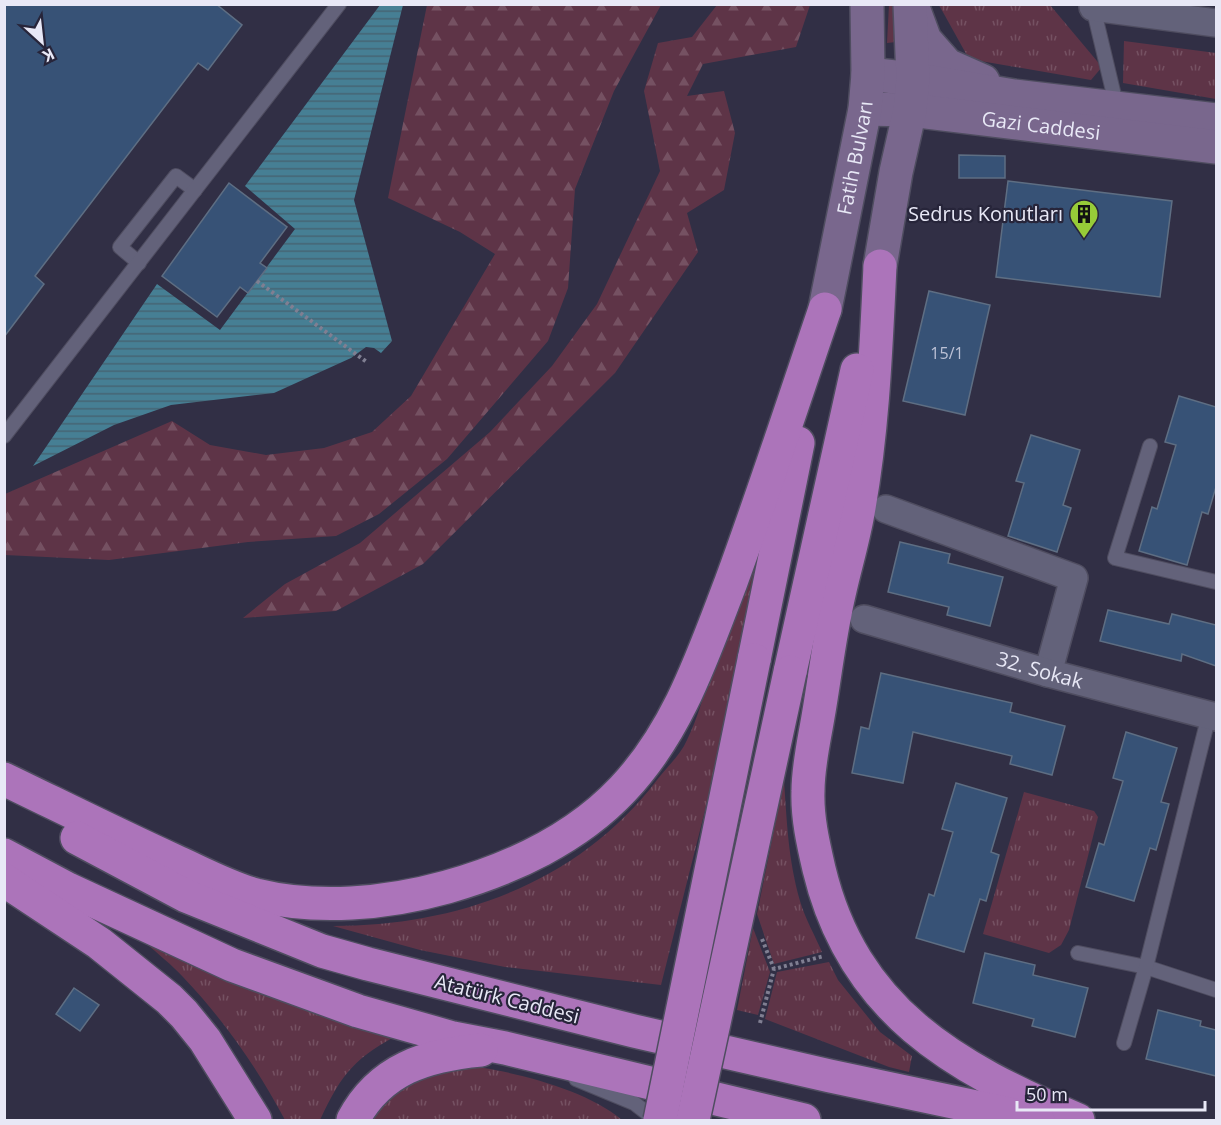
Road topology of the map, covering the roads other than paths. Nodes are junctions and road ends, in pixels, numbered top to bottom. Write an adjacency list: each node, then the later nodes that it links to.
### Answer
1 (339, 4): 13 (lane)
2 (867, 4): 6 (street, Fatih Bulvarı)
3 (911, 4): 7 (street); 8 (street)
4 (1090, 6): 5 (street); 9 (lane)
5 (1216, 23)
6 (868, 74): 7 (street); 10 (street, Fatih Bulvarı)
7 (912, 94): 8 (street); 10 (street, Gazi Caddesi); 12 (street, Gazi Caddesi); 15 (street)
8 (1014, 96): 9 (street)
9 (1117, 108): 11 (street)
10 (865, 109): 16 (street, Fatih Bulvarı)
11 (1216, 120)
12 (1216, 147)
13 (195, 190): 14 (lane); 14 (lane)
14 (139, 263): 17 (lane)
15 (880, 266): 36 (highway, bridge); 39 (highway)
16 (825, 309): 24 (highway); 35 (highway, bridge)
17 (4, 436)
18 (1150, 446): 20 (lane)
19 (886, 509): 22 (street)
20 (1216, 582)
21 (864, 620): 22 (street, 32. Sokak)
22 (1048, 673): 23 (street, 32. Sokak)
23 (1213, 716): 29 (lane)
24 (4, 779)
25 (4, 796): 38 (highway, Atatürk Caddesi)
26 (4, 855): 32 (highway)
27 (4, 880): 33 (highway)
28 (1078, 952): 29 (lane)
29 (1146, 967): 30 (lane); 31 (lane)
30 (1216, 990)
31 (1124, 1043)
32 (505, 1048): 34 (highway); 35 (lane); 37 (highway)
33 (255, 1120)
34 (353, 1120)
35 (658, 1120)
36 (693, 1120)
37 (804, 1120)
38 (1038, 1120)
39 (1078, 1120)

